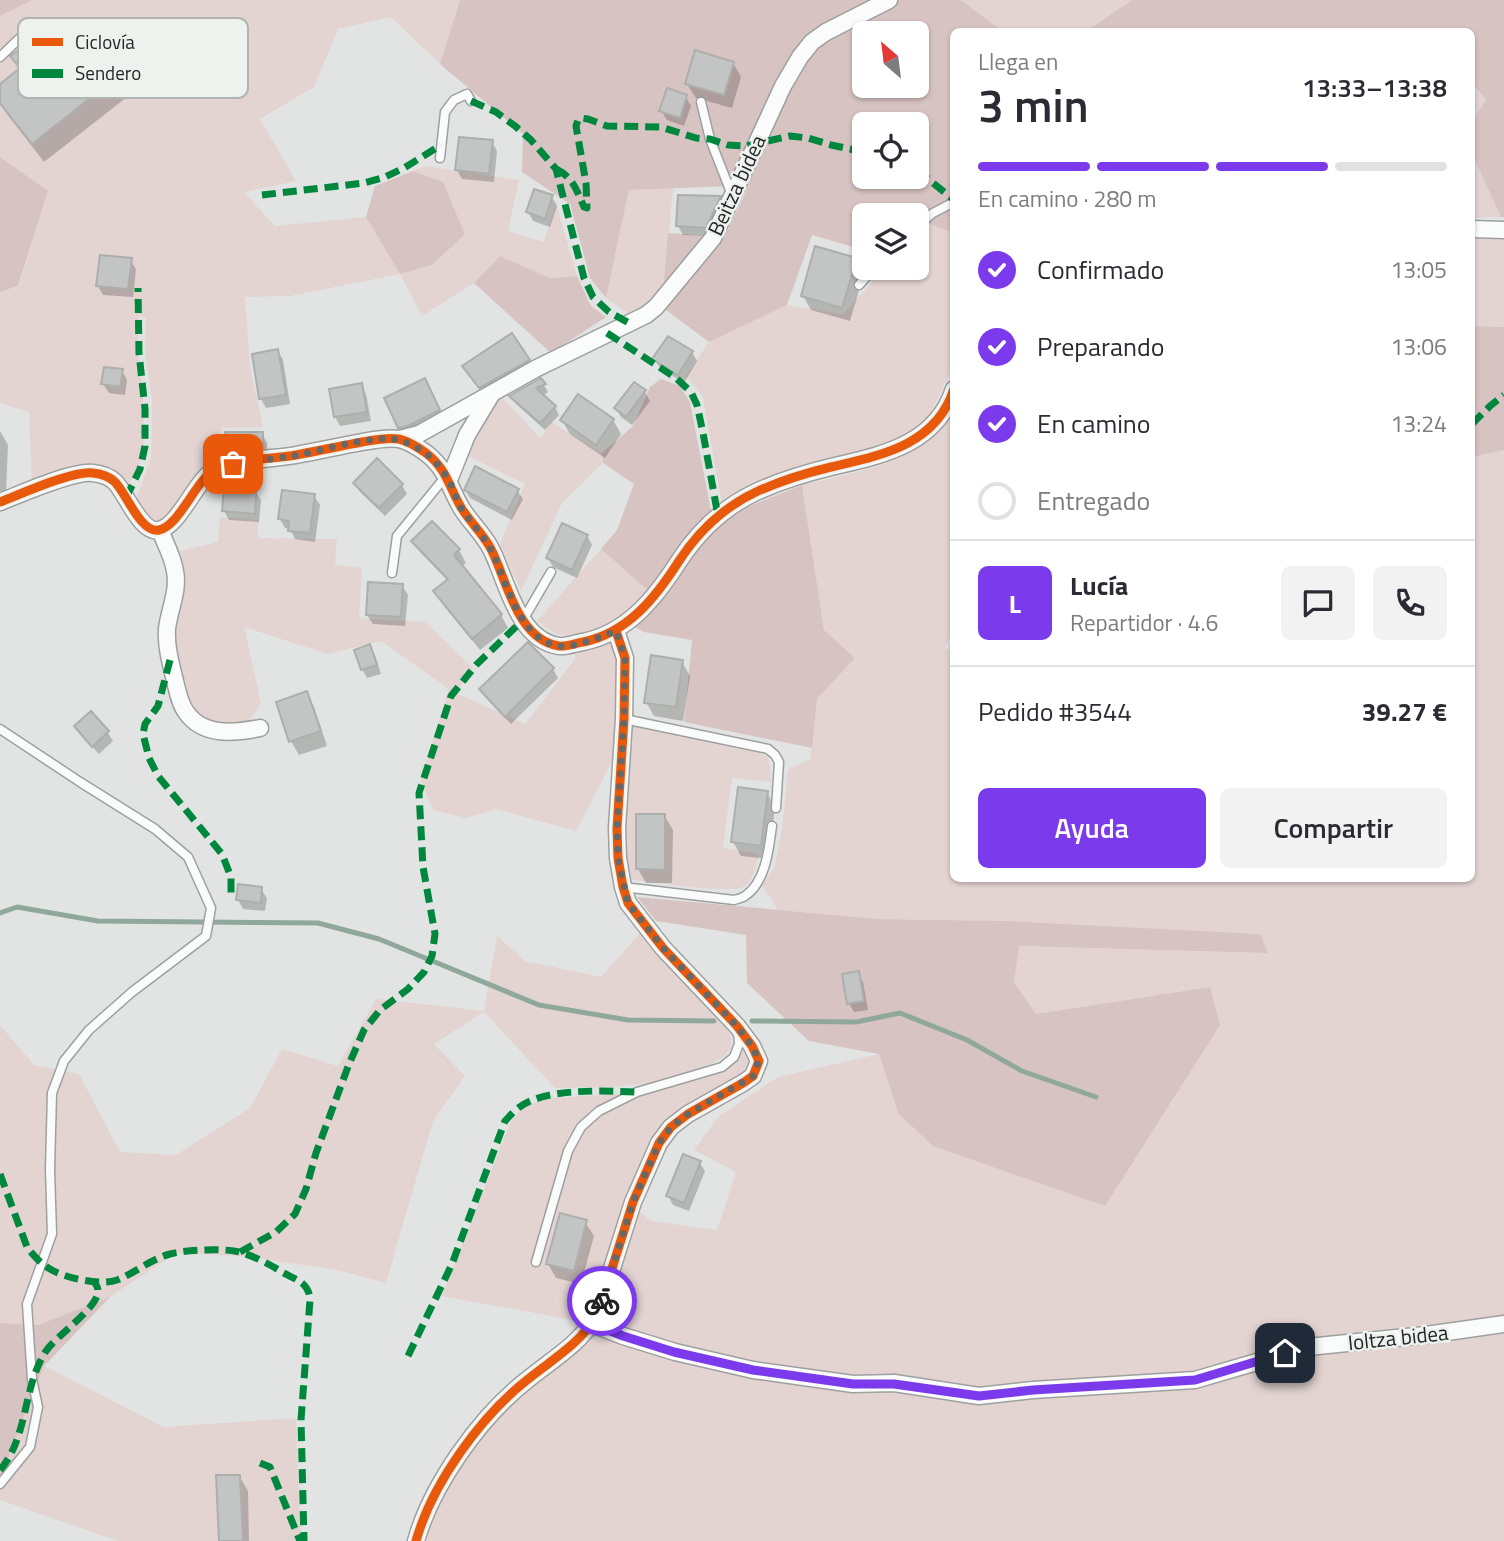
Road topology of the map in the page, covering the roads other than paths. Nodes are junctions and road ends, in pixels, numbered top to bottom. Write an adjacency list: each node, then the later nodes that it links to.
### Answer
1 (889, 0): 7 (street, Beitza bidea)
2 (18, 40): 3 (lane)
3 (0, 57)
4 (471, 102): 6 (lane)
5 (701, 102): 7 (lane)
6 (440, 158)
7 (732, 195): 14 (street, Beitza bidea)
8 (950, 203): 9 (lane)
9 (929, 216)
10 (1475, 229): 11 (street)
11 (1504, 230)
12 (863, 280): 13 (lane)
13 (859, 285)
14 (491, 395): 16 (street, Beitza bidea); 17 (street, Beitza bidea)
15 (950, 401): 23 (street)
16 (400, 439): 17 (street); 19 (street, Beitza bidea)
17 (447, 478): 21 (lane); 22 (street)
18 (0, 502): 19 (street)
19 (160, 530): 25 (street)
20 (551, 572): 22 (lane)
21 (392, 573)
22 (523, 621): 23 (street)
23 (616, 631): 24 (street)
24 (624, 719): 27 (lane); 29 (street)
25 (260, 728)
26 (0, 729): 34 (lane)
27 (776, 808)
28 (772, 825): 29 (lane)
29 (623, 887): 30 (street)
30 (737, 1026): 31 (lane); 32 (street)
31 (536, 1262)
32 (593, 1324): 33 (street, Ioltza bidea); 35 (street)
33 (1504, 1324)
34 (0, 1484)
35 (416, 1541)

